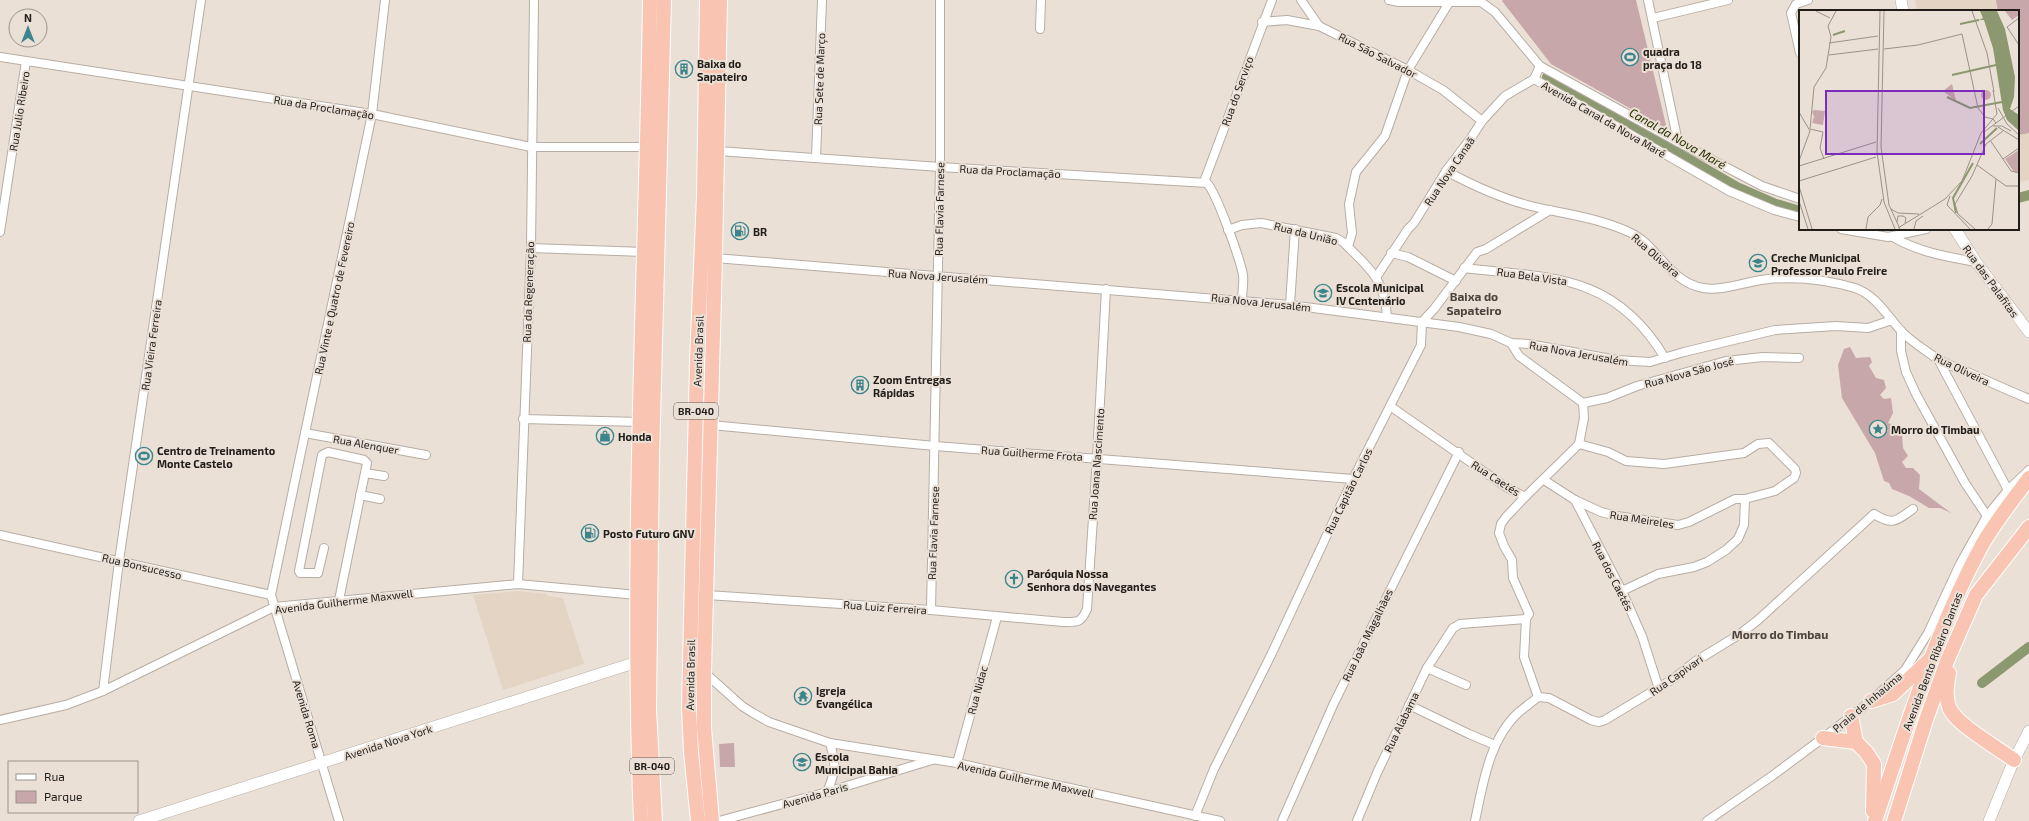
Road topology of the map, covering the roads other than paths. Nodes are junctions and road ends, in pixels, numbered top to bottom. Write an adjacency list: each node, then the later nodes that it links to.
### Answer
1 (201, 0): 31 (street, Rua Vieira Ferreira)
2 (385, 0): 32 (street, Rua Vinte e Quatro de Fevereiro)
3 (534, 0): 35 (street, Rua da Regeneração)
4 (650, 0): 36 (highway)
5 (664, 0): 85 (highway, BR-040)
6 (707, 0): 104 (highway, Avenida Brasil / BR-040)
7 (720, 0): 37 (highway, Avenida Brasil)
8 (822, 0): 38 (street, Rua Sete de Março)
9 (940, 0): 39 (street, Rua Flavia Farnese)
10 (1041, 0): 24 (street)
11 (1272, 0): 22 (street, Rua do Serviço)
12 (1301, 0): 23 (street)
13 (1389, 0): 18 (street)
14 (1648, 0): 21 (street)
15 (1728, 0): 21 (street)
16 (1808, 0): 25 (street)
17 (1901, 0): 20 (main road)
18 (1450, 1): 19 (street); 29 (street)
19 (1482, 1): 28 (street)
20 (1903, 10)
21 (1653, 18): 34 (street)
22 (1262, 22): 23 (street, Rua São Salvador); 41 (street, Rua do Serviço)
23 (1320, 26): 29 (street, Rua São Salvador)
24 (1040, 29)
25 (1799, 49)
26 (0, 58): 27 (street, Rua da Proclamação)
27 (26, 61): 31 (street, Rua da Proclamação); 50 (street, Rua Julio Ribeiro)
28 (1540, 66): 30 (street, Avenida Canal da Nova Maré); 34 (street, Avenida Canal da Nova Maré)
29 (1408, 70): 33 (street, Rua São Salvador); 52 (street)
30 (1534, 79): 33 (street, Rua Nova Canaã); 44 (street, Avenida Canal da Nova Maré)
31 (188, 85): 32 (street, Rua da Proclamação); 107 (street, Rua Vieira Ferreira)
32 (372, 114): 35 (street, Rua da Proclamação); 80 (street, Rua Vinte e Quatro de Fevereiro)
33 (1482, 120): 40 (street, Rua Nova Canaã)
34 (1678, 142): 42 (street, Avenida Canal da Nova Maré)
35 (531, 147): 36 (street, Rua da Proclamação); 53 (street, Rua da Regeneração)
36 (648, 147): 54 (highway)
37 (718, 151): 38 (street, Rua da Proclamação); 56 (highway, Avenida Brasil)
38 (816, 158): 39 (street, Rua da Proclamação)
39 (940, 167): 41 (street, Rua da Proclamação); 59 (street, Rua Flavia Farnese)
40 (1446, 171): 43 (street, Rua Oliveira); 55 (street, Rua Nova Canaã)
41 (1206, 183): 46 (street)
42 (1799, 199)
43 (1550, 210): 58 (street); 66 (street, Rua Oliveira)
44 (1799, 217)
45 (1295, 229): 46 (street, Rua da União); 52 (street, Rua da União); 64 (street)
46 (1228, 230): 63 (street)
47 (1848, 230): 51 (street)
48 (1922, 230): 51 (street)
49 (1956, 230): 57 (main road, Rua das Palafitas)
50 (0, 232)
51 (1893, 237): 57 (street)
52 (1348, 247): 60 (street, Rua da União)
53 (531, 248): 54 (street); 77 (street, Rua da Regeneração)
54 (645, 252): 78 (highway)
55 (1391, 254): 60 (street, Rua Nova Canaã); 61 (street)
56 (715, 258): 59 (street, Rua Nova Jerusalém); 79 (highway, Avenida Brasil)
57 (1976, 262): 69 (main road, Rua das Palafitas)
58 (1464, 268): 61 (street); 71 (street, Rua Bela Vista)
59 (938, 276): 62 (street, Rua Nova Jerusalém); 82 (street, Rua Flavia Farnese)
60 (1376, 276): 65 (street, Rua da União)
61 (1456, 281): 67 (street)
62 (1106, 289): 63 (street, Rua Nova Jerusalém); 86 (street, Rua Joana Nascimento)
63 (1242, 300): 64 (street, Rua Nova Jerusalém)
64 (1290, 304): 65 (street, Rua Nova Jerusalém)
65 (1387, 317): 67 (street, Rua Nova Jerusalém)
66 (1892, 320): 68 (street, Rua Oliveira); 71 (street, Rua Nova Jerusalém)
67 (1422, 322): 70 (street, Rua Nova Jerusalém); 76 (street, Rua Capitão Carlos)
68 (1901, 330): 73 (street, Rua Oliveira); 102 (street)
69 (2029, 332)
70 (1511, 343): 71 (street, Rua Nova Jerusalém); 75 (street)
71 (1665, 358)
72 (1799, 358): 75 (street, Rua Nova São José)
73 (1938, 359): 74 (street, Rua Oliveira); 93 (street)
74 (2029, 399)
75 (1583, 403): 81 (street)
76 (1390, 406): 83 (street, Rua Caetés); 91 (street, Rua Capitão Carlos)
77 (523, 419): 78 (street); 108 (street, Rua da Regeneração)
78 (640, 422): 111 (highway)
79 (711, 425): 82 (street, Rua Guilherme Frota); 112 (highway, Avenida Brasil)
80 (305, 433): 84 (street, Rua Alenquer); 110 (street, Rua Vinte e Quatro de Fevereiro)
81 (1579, 444): 92 (street, Rua Caetés); 98 (street, Rua Meireles)
82 (935, 446): 86 (street, Rua Guilherme Frota); 115 (street, Rua Flavia Farnese)
83 (1458, 452): 96 (street, Rua Caetés); 151 (street, Rua João Magalhães)
84 (426, 455)
85 (652, 458): 111 (highway); 146 (highway, BR-040)
86 (1098, 458): 91 (street, Rua Guilherme Frota); 118 (street, Rua Joana Nascimento)
87 (2029, 470): 93 (street, Praia de Inhaúma)
88 (365, 473): 89 (street); 95 (street); 106 (street)
89 (384, 476)
90 (2029, 478): 101 (highway)
91 (1353, 479): 142 (street, Rua Capitão Carlos)
92 (1544, 480): 96 (street, Rua Caetés); 99 (street, Rua dos Caetés)
93 (2008, 490): 102 (street, Praia de Inhaúma)
94 (2029, 490): 101 (highway)
95 (360, 495): 97 (street); 113 (street)
96 (1525, 497): 117 (street)
97 (380, 499)
98 (1745, 499): 99 (street, Rua Meireles); 109 (street)
99 (1575, 500): 109 (street, Rua dos Caetés)
100 (1913, 509): 125 (street, Rua Capivari)
101 (2007, 509): 120 (highway, Avenida Bento Ribeiro Dantas)
102 (1987, 516): 128 (street, Praia de Inhaúma)
103 (2029, 527): 119 (highway, Avenida Bento Ribeiro Dantas)
104 (693, 529): 123 (highway); 147 (highway, Avenida Brasil / BR-040)
105 (0, 535): 107 (street, Rua Bonsucesso)
106 (324, 548)
107 (119, 561): 110 (street, Rua Bonsucesso); 126 (street, Rua Vieira Ferreira)
108 (518, 584): 111 (street, Avenida Guilherme Maxwell); 113 (street, Avenida Guilherme Maxwell)
109 (1622, 591): 125 (street, Rua dos Caetés)
110 (271, 595): 114 (street)
111 (637, 595): 121 (highway)
112 (707, 595): 115 (street, Rua Luiz Ferreira); 123 (highway, Avenida Brasil)
113 (339, 600): 114 (street, Avenida Guilherme Maxwell)
114 (274, 607): 126 (street, Avenida Guilherme Maxwell); 139 (street, Avenida Roma)
115 (931, 610): 116 (street, Rua Luiz Ferreira)
116 (997, 617): 118 (street, Rua Luiz Ferreira); 140 (street, Rua Nidac)
117 (1526, 619): 122 (street, Rua Alabama); 127 (street)
118 (1063, 622)
119 (1952, 647): 138 (highway); 156 (highway, Avenida Bento Ribeiro Dantas)
120 (1931, 658): 128 (highway); 155 (highway, Avenida Bento Ribeiro Dantas)
121 (637, 662): 139 (main road, Avenida Nova York); 145 (highway)
122 (1428, 668): 124 (street); 129 (street, Rua Alabama)
123 (704, 672): 135 (street, Avenida Guilherme Maxwell); 148 (highway, Avenida Brasil)
124 (1466, 685)
125 (1659, 689): 127 (street, Rua Capivari)
126 (103, 691): 131 (street, Avenida Guilherme Maxwell)
127 (1538, 697): 136 (street)
128 (1871, 701): 130 (street, Praia de Inhaúma)
129 (1409, 705): 136 (street); 152 (street, Rua Alabama)
130 (1850, 716): 133 (street, Praia de Inhaúma); 134 (highway)
131 (0, 720)
132 (2029, 731): 138 (main road)
133 (1823, 738): 134 (highway); 154 (street, Praia de Inhaúma)
134 (1856, 742): 155 (highway)
135 (830, 743): 137 (street, Avenida Guilherme Maxwell); 141 (street)
136 (1495, 745): 153 (street)
137 (933, 760): 140 (street, Avenida Guilherme Maxwell); 141 (street, Avenida Paris)
138 (2014, 760): 157 (main road)
139 (321, 763): 143 (main road, Avenida Nova York); 144 (street, Avenida Roma)
140 (957, 763): 142 (street, Avenida Guilherme Maxwell)
141 (827, 792): 149 (street, Avenida Paris)
142 (1195, 816): 150 (street, Avenida Guilherme Maxwell)
143 (139, 821)
144 (339, 821)
145 (641, 821)
146 (655, 821)
147 (698, 821)
148 (712, 821)
149 (719, 821)
150 (1220, 821)
151 (1282, 821)
152 (1357, 821)
153 (1475, 821)
154 (1706, 821)
155 (1874, 821)
156 (1894, 821)
157 (1989, 821)

